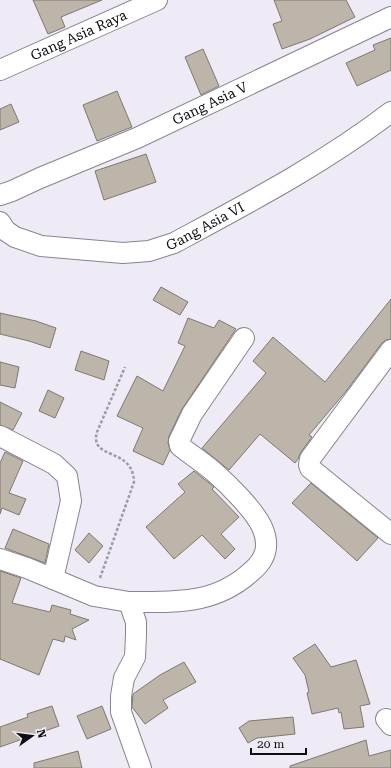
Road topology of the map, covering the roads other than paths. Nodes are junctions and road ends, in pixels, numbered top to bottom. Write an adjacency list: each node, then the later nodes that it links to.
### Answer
1 (157, 0): 3 (street, Gang Asia Raya)
2 (391, 17): 5 (street, Gang Asia V)
3 (0, 70)
4 (391, 112): 6 (street, Gang Asia VI)
5 (0, 195)
6 (0, 222)
7 (244, 338): 13 (street)
8 (391, 350): 10 (street)
9 (0, 436): 12 (street)
10 (391, 534)
11 (0, 559): 12 (street)
12 (53, 579): 13 (street)
13 (129, 602): 14 (street)
14 (142, 768)

